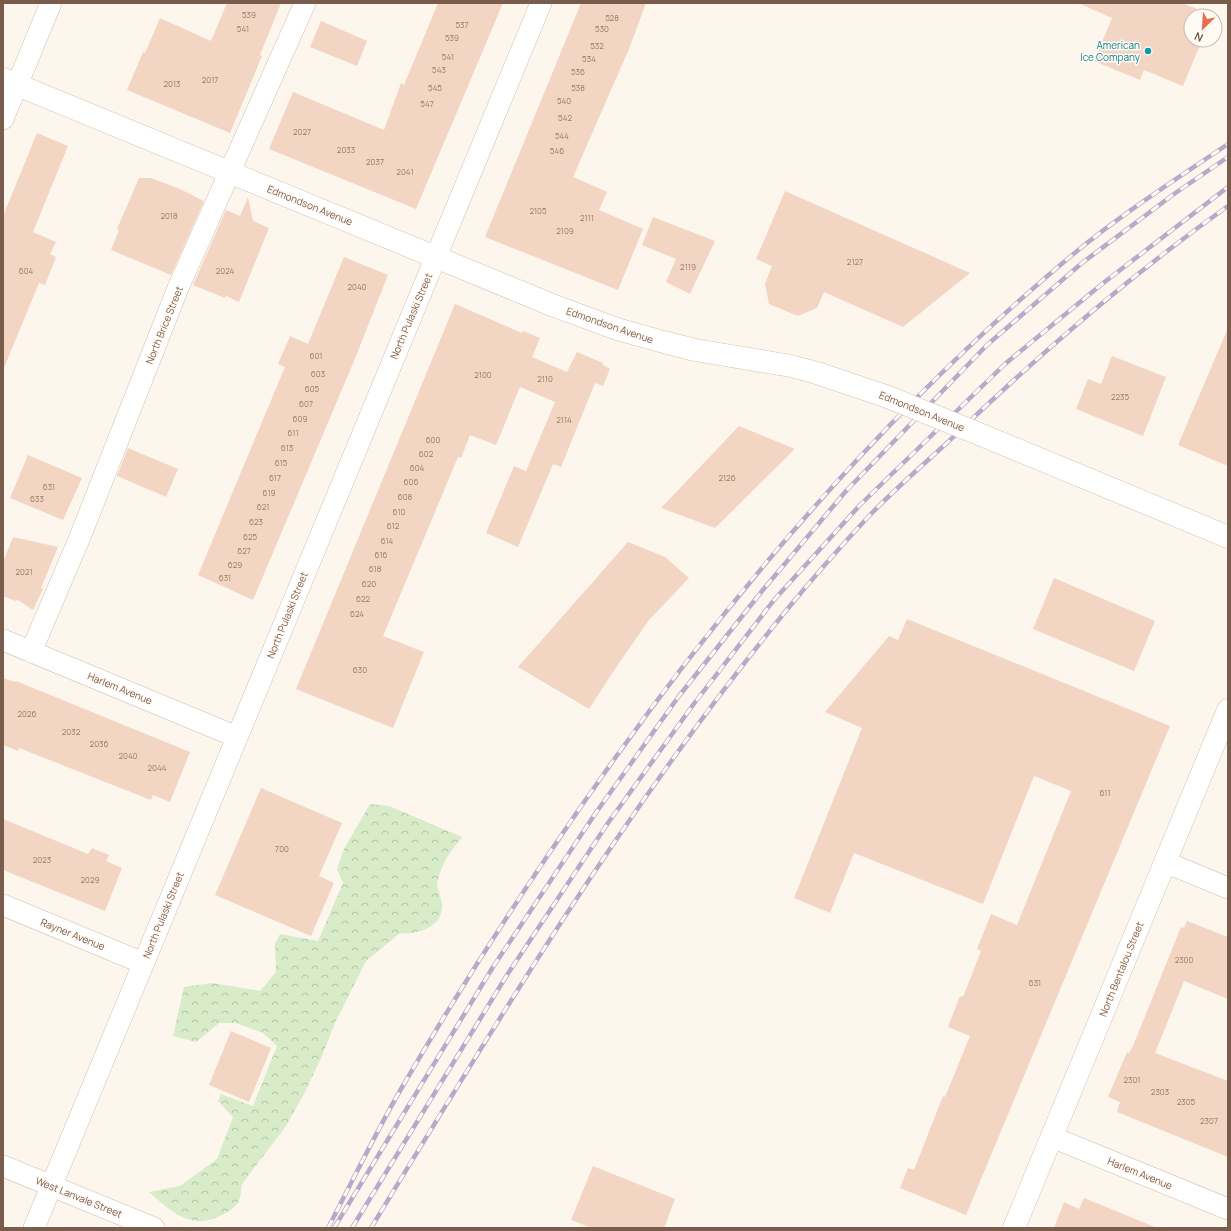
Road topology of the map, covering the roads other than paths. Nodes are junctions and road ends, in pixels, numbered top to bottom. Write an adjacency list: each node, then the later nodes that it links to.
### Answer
1 (51, 3): 4 (street)
2 (306, 3): 6 (street, North Brice Street)
3 (542, 3): 7 (street, North Pulaski Street)
4 (10, 82): 5 (street); 6 (main road, Edmondson Avenue)
5 (3, 119)
6 (229, 172): 7 (main road, Edmondson Avenue); 10 (street, North Brice Street)
7 (435, 256): 8 (main road, Edmondson Avenue, bridge); 12 (street, North Pulaski Street)
8 (1228, 537)
9 (3, 640): 10 (street, Harlem Avenue)
10 (31, 652): 12 (street, Harlem Avenue)
11 (1228, 710): 13 (main road, North Bentalou Street)
12 (237, 737): 16 (street, North Pulaski Street)
13 (1165, 862): 14 (street); 17 (main road, North Bentalou Street)
14 (1228, 888)
15 (3, 905): 16 (street, Rayner Avenue)
16 (143, 963): 19 (street, North Pulaski Street)
17 (1052, 1137): 20 (street, Harlem Avenue); 23 (main road, North Bentalou Street)
18 (3, 1166): 19 (street, West Lanvale Street)
19 (51, 1186): 21 (street, North Pulaski Street); 22 (street, West Lanvale Street)
20 (1228, 1210)
21 (34, 1228)
22 (154, 1228)
23 (1014, 1228)

